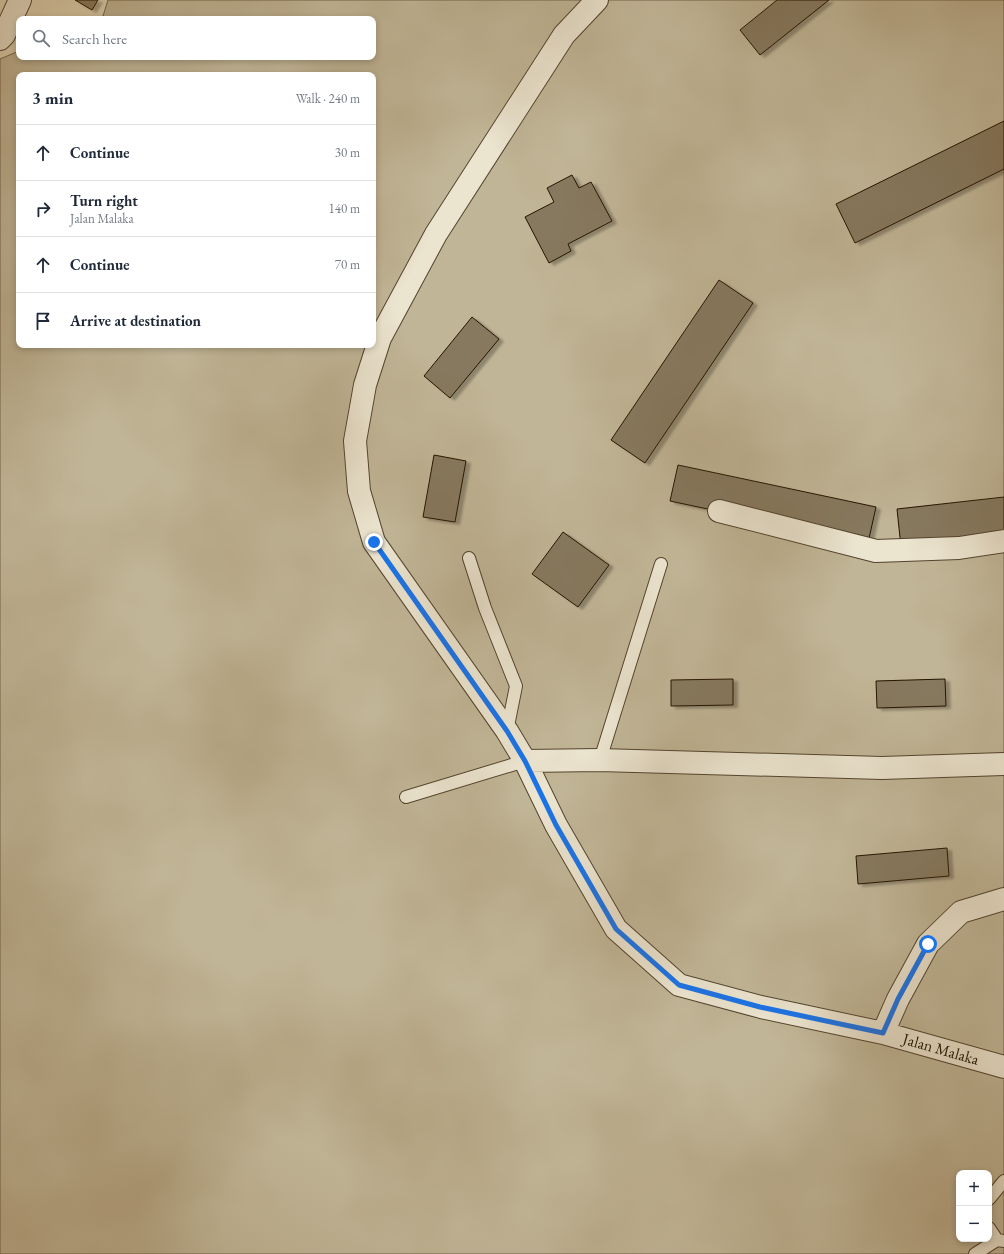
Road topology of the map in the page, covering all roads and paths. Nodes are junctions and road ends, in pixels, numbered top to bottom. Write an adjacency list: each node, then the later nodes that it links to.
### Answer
1 (20, 0): 3 (street)
2 (597, 0): 8 (street, Jalan Malaka)
3 (0, 39)
4 (719, 510): 5 (street)
5 (1004, 541)
6 (469, 558): 8 (lane)
7 (661, 564): 9 (lane)
8 (507, 731): 10 (street, Jalan Malaka)
9 (600, 760): 10 (street); 11 (street)
10 (525, 761): 12 (lane); 14 (street, Jalan Malaka)
11 (1004, 764)
12 (406, 797)
13 (1004, 899): 14 (street)
14 (883, 1033): 15 (street, Jalan Malaka)
15 (1004, 1067)
16 (1004, 1181): 17 (lane)
17 (992, 1195)
18 (992, 1231): 19 (lane)
19 (1000, 1240): 20 (lane)
20 (975, 1254)

